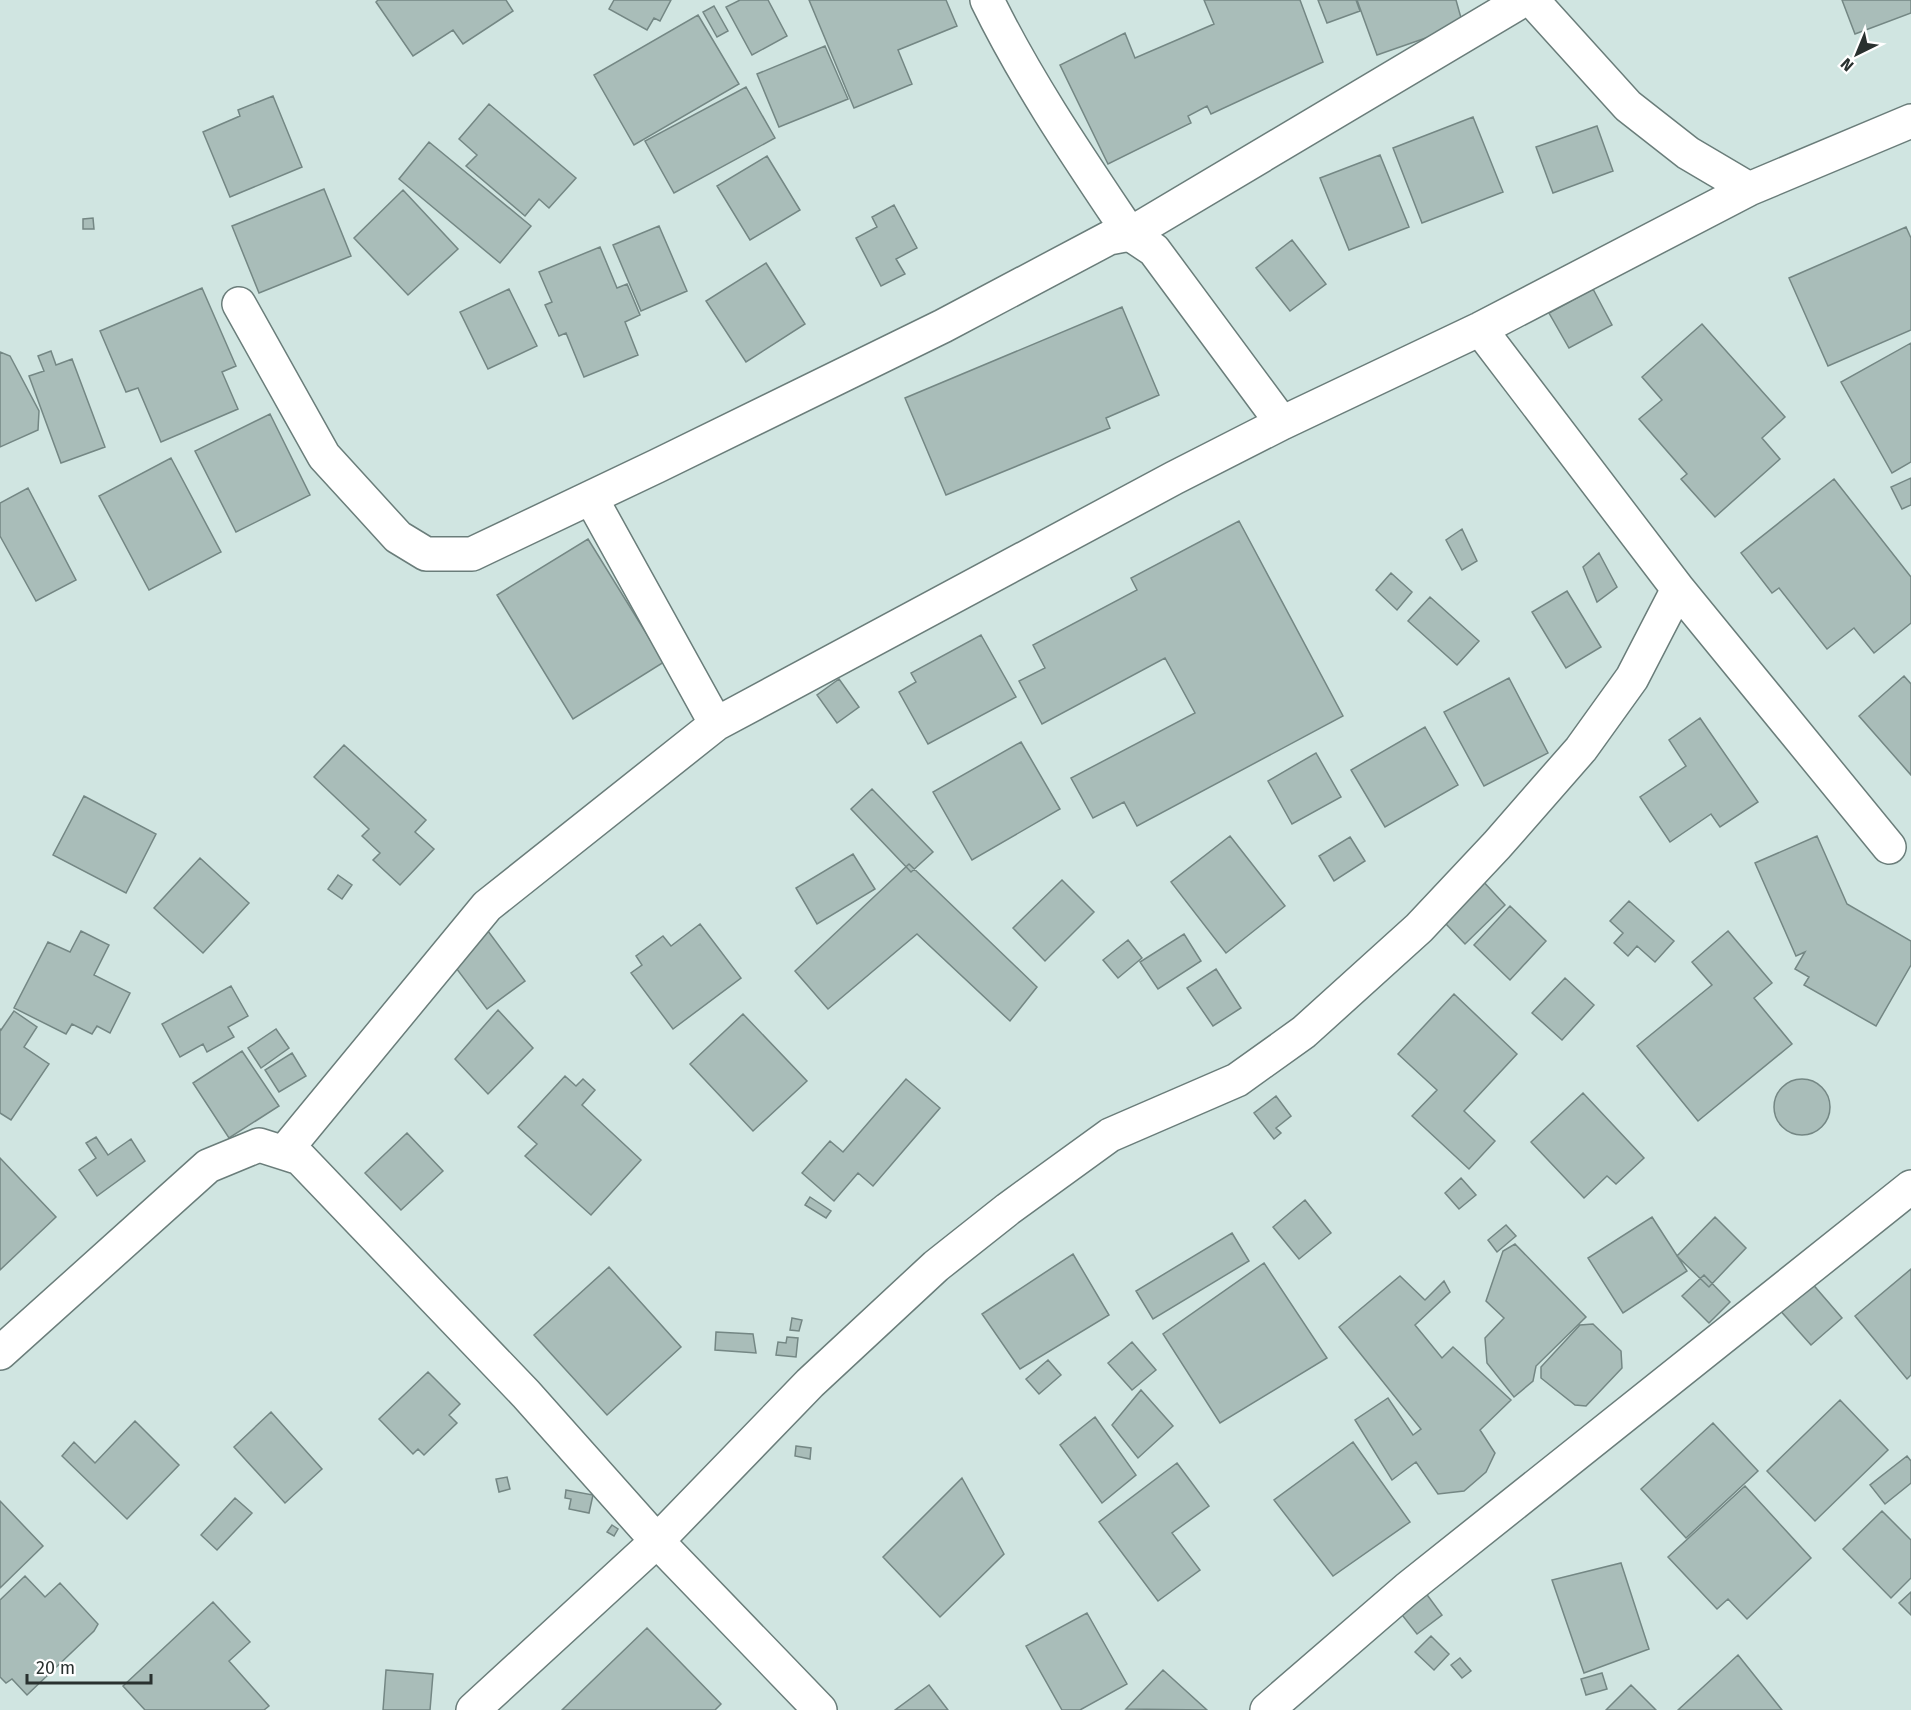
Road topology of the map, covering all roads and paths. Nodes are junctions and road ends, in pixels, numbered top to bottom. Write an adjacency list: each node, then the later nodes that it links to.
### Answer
1 (987, 0): 6 (street)
2 (1523, 0): 6 (street)
3 (1532, 0): 5 (street)
4 (1911, 121): 5 (street)
5 (1749, 189): 8 (street)
6 (1130, 234): 9 (street); 10 (street)
7 (239, 304): 10 (street)
8 (1480, 328): 9 (street); 11 (street)
9 (1282, 423): 12 (street)
10 (591, 498): 12 (street)
11 (1678, 589): 13 (street); 17 (street)
12 (716, 724): 14 (street)
13 (1889, 847)
14 (300, 1158): 16 (street); 17 (street)
15 (1911, 1187): 20 (street)
16 (0, 1353)
17 (657, 1541): 18 (street); 19 (street)
18 (472, 1710)
19 (820, 1710)
20 (1268, 1710)

